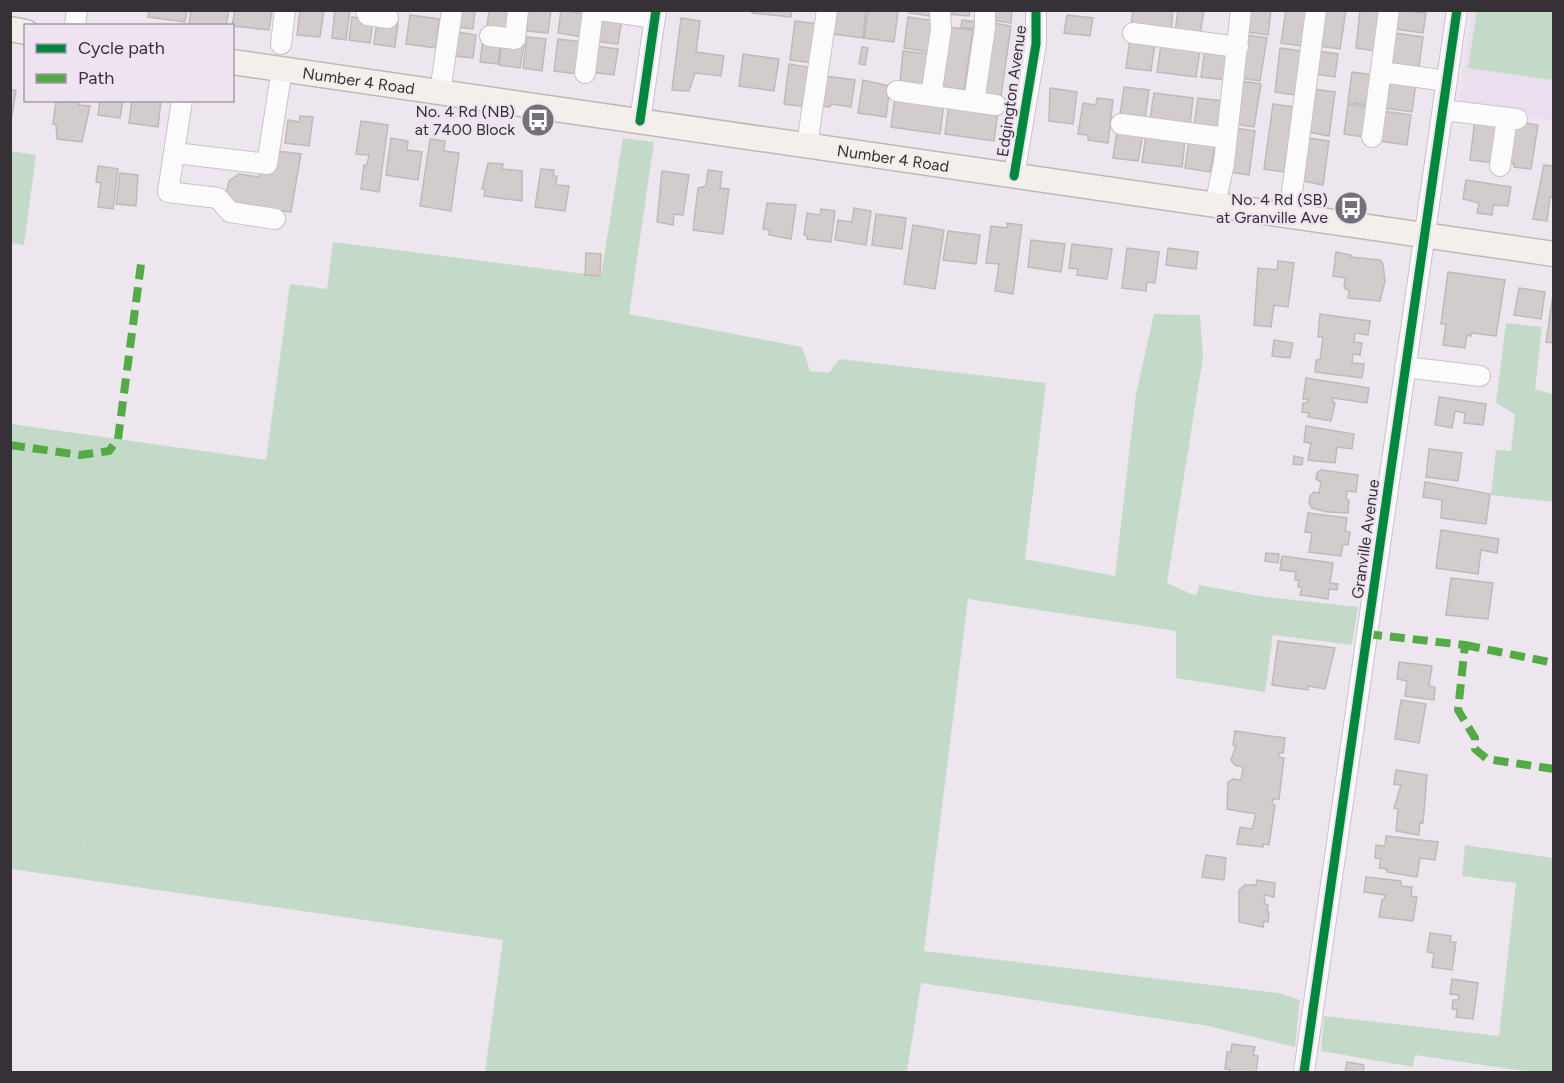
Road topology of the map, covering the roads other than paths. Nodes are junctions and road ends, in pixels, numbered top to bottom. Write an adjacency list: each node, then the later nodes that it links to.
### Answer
1 (285, 10): 19 (street)
2 (366, 10): 16 (street)
3 (453, 10): 27 (street)
4 (518, 10): 18 (street)
5 (593, 10): 24 (street)
6 (600, 10): 15 (street)
7 (826, 10): 37 (street)
8 (940, 10): 28 (street)
9 (985, 10): 30 (street)
10 (1036, 10): 40 (street, Edgington Avenue)
11 (1241, 10): 20 (street)
12 (1316, 10): 42 (street)
13 (1389, 10): 23 (street)
14 (1457, 10): 25 (street, Granville Avenue)
15 (655, 14): 33 (street)
16 (388, 18)
17 (1133, 33): 20 (street)
18 (490, 36)
19 (281, 44)
20 (1238, 47): 36 (street)
21 (234, 62): 22 (main road, Number 4 Road)
22 (282, 69): 27 (main road, Number 4 Road); 38 (street)
23 (1381, 72): 25 (street); 35 (street)
24 (585, 73)
25 (1447, 81): 32 (street, Granville Avenue)
26 (897, 92): 28 (street)
27 (440, 93): 33 (main road, Number 4 Road)
28 (931, 96): 30 (street)
29 (182, 102): 38 (street)
30 (974, 102): 31 (street)
31 (996, 105)
32 (1443, 110): 39 (street); 44 (street, Granville Avenue)
33 (640, 121): 37 (main road, Number 4 Road)
34 (1120, 124): 36 (street)
35 (1372, 137)
36 (1226, 138): 41 (street)
37 (807, 145): 40 (main road, Number 4 Road)
38 (175, 153): 43 (street)
39 (1500, 166)
40 (1014, 176): 41 (main road, Number 4 Road)
41 (1215, 205): 42 (main road, Number 4 Road)
42 (1289, 215): 44 (main road, Number 4 Road)
43 (275, 219)
44 (1425, 235): 45 (main road, Number 4 Road); 46 (street, Granville Avenue)
45 (1554, 254)
46 (1405, 367): 47 (street); 48 (street, Granville Avenue)
47 (1480, 376)
48 (1304, 1072)

